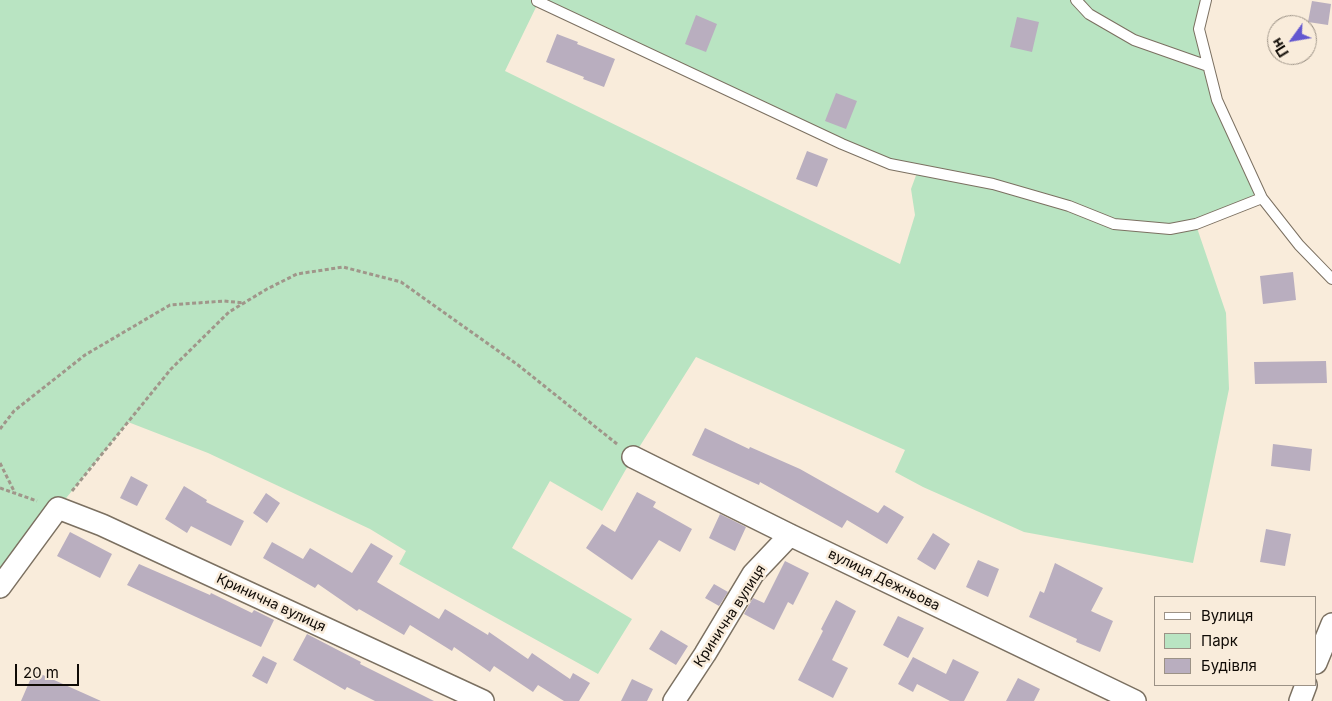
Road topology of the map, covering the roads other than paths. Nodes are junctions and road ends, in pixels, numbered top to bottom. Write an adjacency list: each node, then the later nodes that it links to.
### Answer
1 (1076, 0): 4 (lane)
2 (1206, 0): 4 (lane)
3 (537, 1): 5 (lane)
4 (1208, 66): 5 (lane)
5 (1262, 198): 6 (lane)
6 (1332, 280)
7 (633, 457): 8 (street, вулиця Дежньова)
8 (790, 535): 14 (street, Кринична вулиця); 15 (street, вулиця Дежньова)
9 (0, 587): 13 (street, Кринична вулиця)
10 (1332, 624): 11 (street)
11 (1317, 660)
12 (1306, 686): 16 (street)
13 (483, 701)
14 (674, 701)
15 (1135, 701)
16 (1300, 701)

